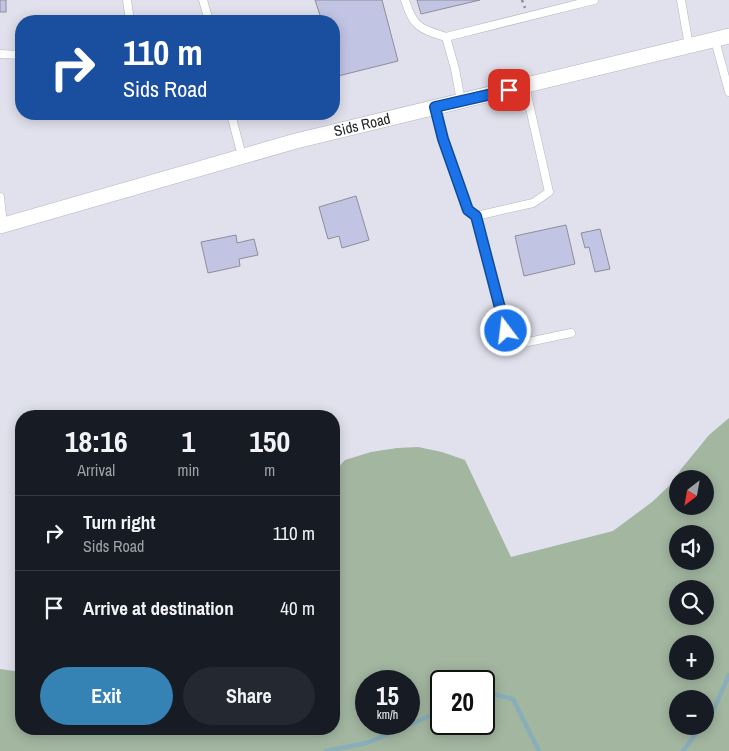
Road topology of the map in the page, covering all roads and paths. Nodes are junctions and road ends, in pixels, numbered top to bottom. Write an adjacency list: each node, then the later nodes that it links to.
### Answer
1 (127, 0): 6 (lane)
2 (203, 0): 7 (lane)
3 (405, 0): 8 (lane)
4 (594, 0): 8 (lane)
5 (681, 0): 10 (lane)
6 (129, 15)
7 (207, 15)
8 (446, 37): 15 (lane)
9 (722, 38): 10 (street, Sids Road); 14 (lane)
10 (690, 46): 13 (street, Sids Road)
11 (0, 54): 12 (lane)
12 (15, 54)
13 (525, 86): 15 (street, Sids Road); 20 (lane)
14 (729, 92)
15 (462, 101): 16 (street, Sids Road)
16 (435, 107): 18 (street, Sids Road); 20 (lane)
17 (233, 120): 18 (lane)
18 (242, 156): 21 (street, Sids Road)
19 (0, 197): 21 (lane)
20 (476, 216): 22 (lane)
21 (2, 225)
22 (571, 333)

